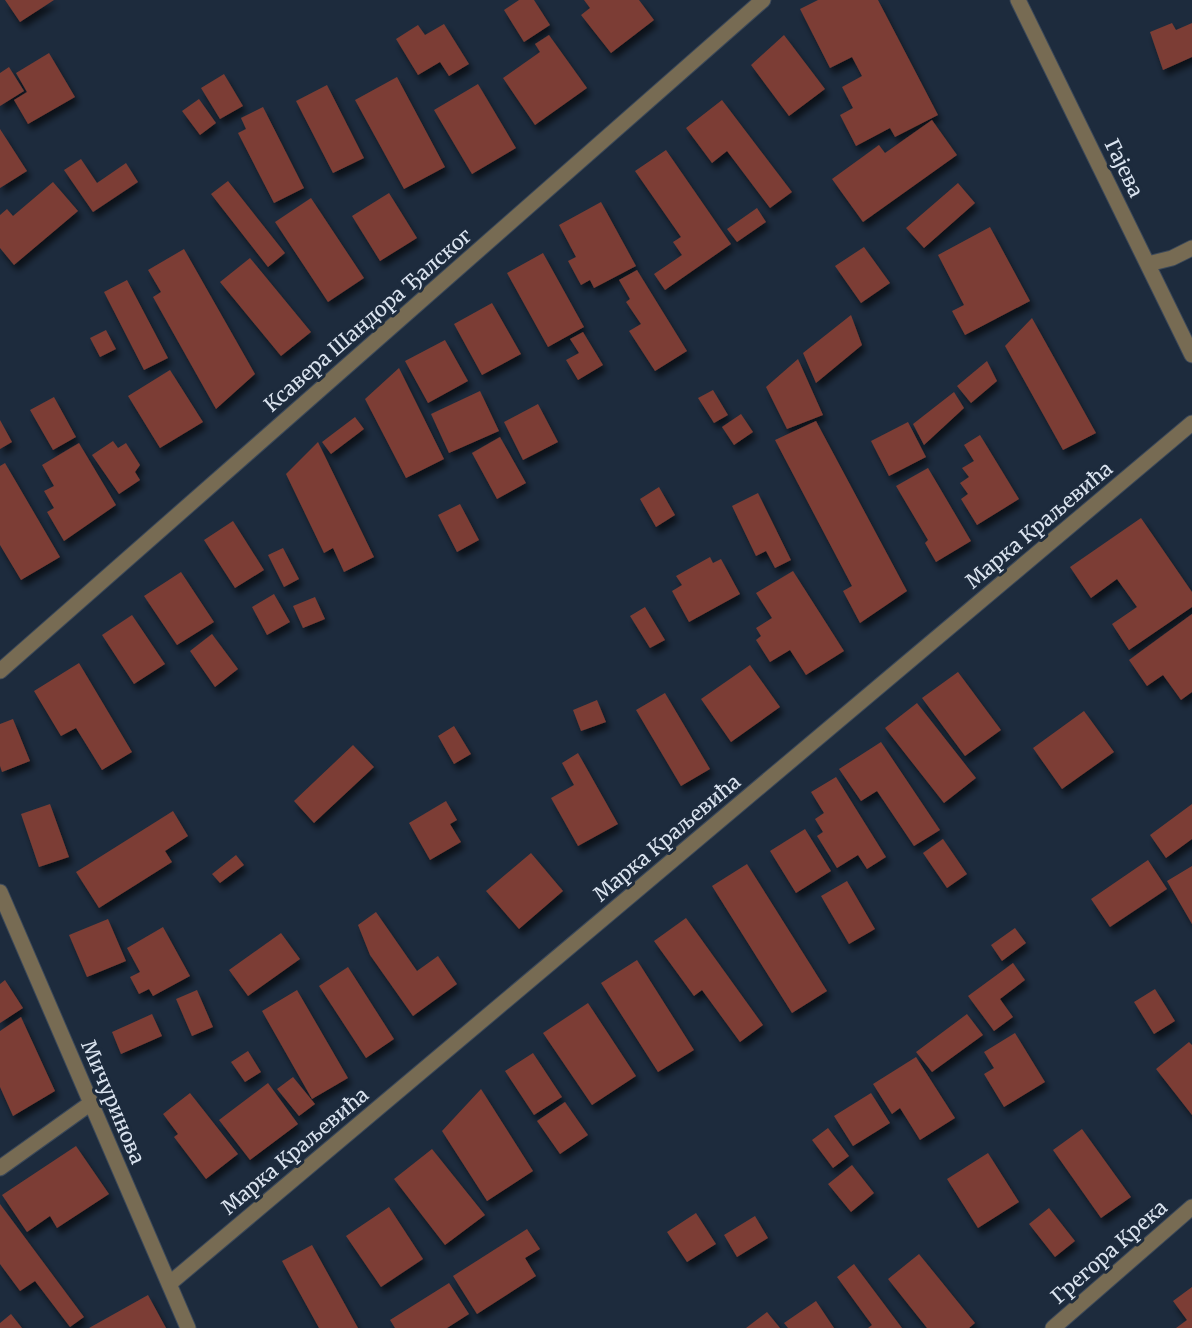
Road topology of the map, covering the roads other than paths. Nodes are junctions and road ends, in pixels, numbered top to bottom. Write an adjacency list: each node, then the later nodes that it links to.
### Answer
1 (763, 0): 7 (street, Ксавера Шандора Ђалског)
2 (1018, 0): 4 (street, Гајева)
3 (1192, 248): 4 (street)
4 (1148, 264): 5 (street, Гајева)
5 (1192, 355)
6 (1192, 423): 12 (street, Марка Краљевића)
7 (0, 671)
8 (0, 892): 9 (street, Мичуринова)
9 (91, 1103): 10 (street); 12 (street, Мичуринова)
10 (0, 1168)
11 (1192, 1207): 14 (street, Грегора Крека)
12 (169, 1284): 13 (street, Мичуринова)
13 (188, 1328)
14 (1053, 1328)

